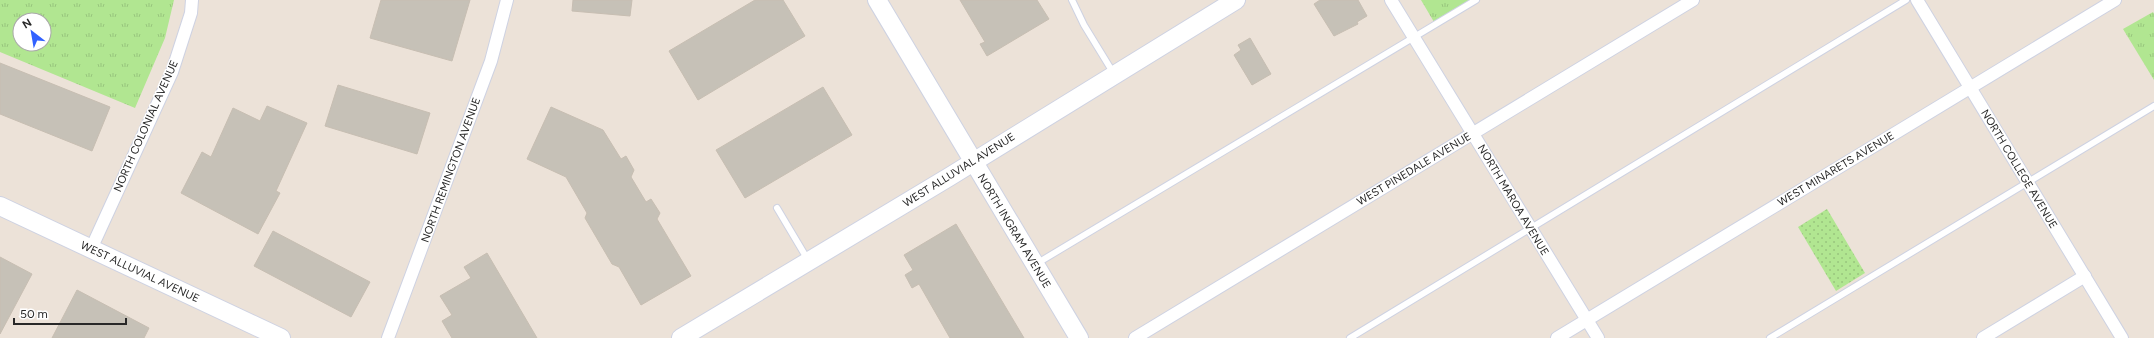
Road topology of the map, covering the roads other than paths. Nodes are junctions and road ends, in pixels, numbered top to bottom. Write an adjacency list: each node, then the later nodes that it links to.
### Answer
1 (192, 0): 22 (street, NORTH COLONIAL AVENUE)
2 (507, 0): 28 (street, NORTH REMINGTON AVENUE)
3 (877, 0): 17 (street, NORTH INGRAM AVENUE)
4 (1072, 0): 13 (lane)
5 (1236, 0): 13 (street, WEST ALLUVIAL AVENUE)
6 (1391, 0): 12 (street, NORTH MAROA AVENUE)
7 (1476, 0): 12 (lane)
8 (1693, 0): 16 (street, WEST PINEDALE AVENUE)
9 (1906, 0): 21 (lane)
10 (1917, 0): 14 (street, NORTH COLLEGE AVENUE)
11 (2115, 0): 14 (street, WEST MINARETS AVENUE)
12 (1414, 37): 16 (street, NORTH MAROA AVENUE); 24 (lane)
13 (1114, 74): 17 (street, WEST ALLUVIAL AVENUE)
14 (1970, 88): 18 (street, NORTH COLLEGE AVENUE); 26 (street, WEST MINARETS AVENUE)
15 (2154, 106): 18 (lane)
16 (1473, 134): 21 (street, NORTH MAROA AVENUE); 31 (street, WEST PINEDALE AVENUE)
17 (973, 162): 23 (street, WEST ALLUVIAL AVENUE); 24 (street, NORTH INGRAM AVENUE)
18 (2028, 182): 25 (street, NORTH COLLEGE AVENUE); 35 (lane)
19 (0, 206): 22 (street, WEST ALLUVIAL AVENUE)
20 (777, 208): 23 (lane)
21 (1531, 228): 26 (street, NORTH MAROA AVENUE); 32 (lane)
22 (91, 248): 27 (street, WEST ALLUVIAL AVENUE)
23 (809, 262): 29 (street, WEST ALLUVIAL AVENUE)
24 (1035, 265): 30 (street, NORTH INGRAM AVENUE)
25 (2085, 276): 36 (street); 37 (street, NORTH COLLEGE AVENUE)
26 (1587, 320): 33 (street, WEST MINARETS AVENUE); 34 (street, NORTH MAROA AVENUE)
27 (281, 338)
28 (388, 338)
29 (681, 338)
30 (1079, 338)
31 (1136, 338)
32 (1350, 338)
33 (1557, 338)
34 (1598, 338)
35 (1770, 338)
36 (1983, 338)
37 (2122, 338)

